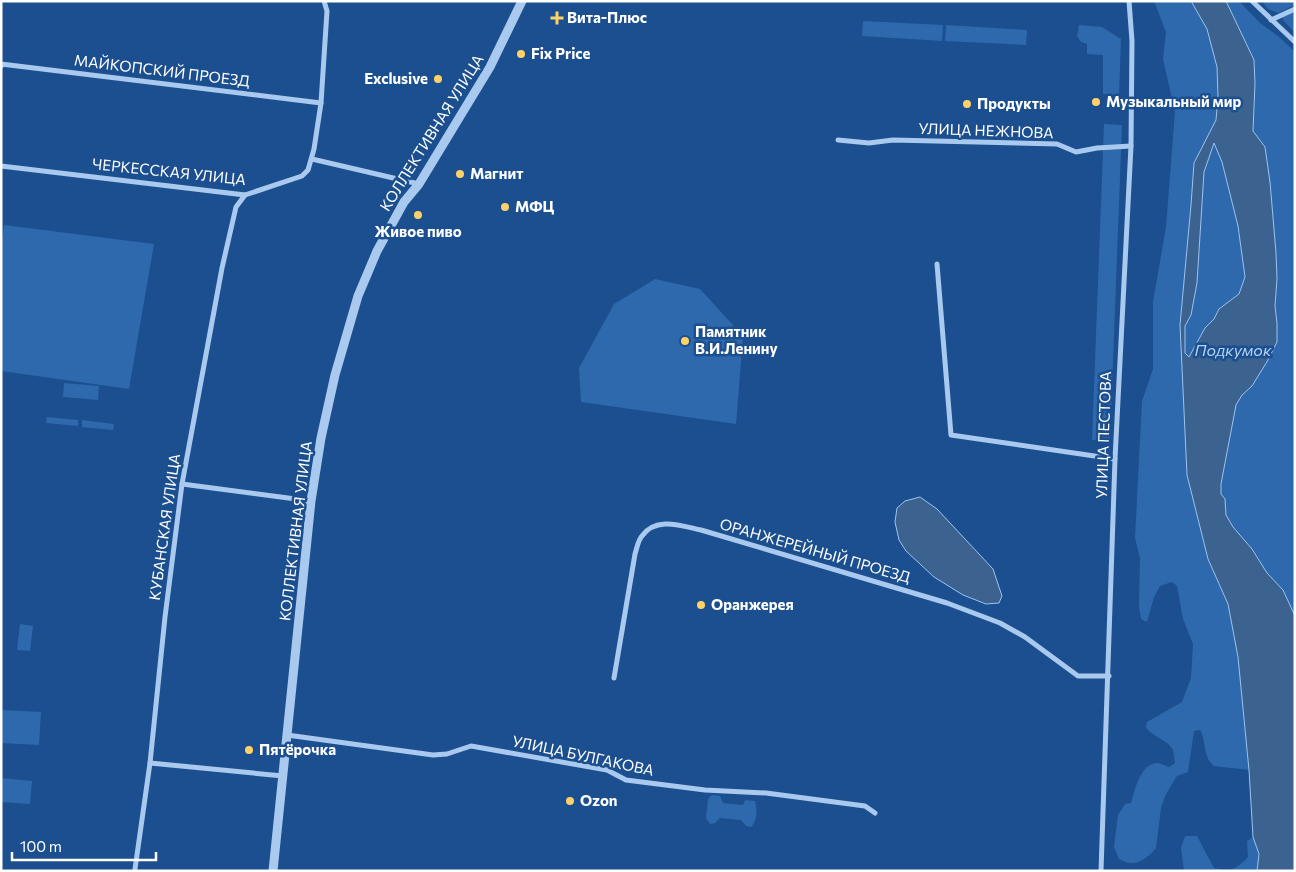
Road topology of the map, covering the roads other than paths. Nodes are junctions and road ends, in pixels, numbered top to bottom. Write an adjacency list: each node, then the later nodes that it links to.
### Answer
1 (324, 1): 9 (street, ЧЕРКЕССКАЯ УЛИЦА)
2 (522, 1): 14 (street, КОЛЛЕКТИВНАЯ УЛИЦА)
3 (1129, 1): 11 (street, УЛИЦА ПЕСТОВА)
4 (1252, 1): 6 (street)
5 (1295, 9): 6 (street)
6 (1271, 20): 7 (street)
7 (1295, 42)
8 (1, 66): 9 (street, МАЙКОПСКИЙ ПРОЕЗД)
9 (321, 103): 12 (street, ЧЕРКЕССКАЯ УЛИЦА)
10 (838, 140): 11 (street, УЛИЦА НЕЖНОВА)
11 (1131, 146): 17 (street, УЛИЦА ПЕСТОВА)
12 (312, 159): 14 (street); 15 (street, ЧЕРКЕССКАЯ УЛИЦА)
13 (1, 166): 15 (street, ЧЕРКЕССКАЯ УЛИЦА)
14 (418, 184): 19 (street, КОЛЛЕКТИВНАЯ УЛИЦА)
15 (245, 195): 18 (street, КУБАНСКАЯ УЛИЦА)
16 (937, 264): 17 (street)
17 (1115, 459): 20 (street, УЛИЦА ПЕСТОВА)
18 (182, 484): 19 (street); 23 (street, КУБАНСКАЯ УЛИЦА)
19 (311, 500): 22 (street, КОЛЛЕКТИВНАЯ УЛИЦА)
20 (1109, 676): 21 (street, ОРАНЖЕРЕЙНЫЙ ПРОЕЗД); 28 (street, УЛИЦА ПЕСТОВА)
21 (614, 678)
22 (287, 735): 24 (street, КОЛЛЕКТИВНАЯ УЛИЦА); 25 (street, УЛИЦА БУЛГАКОВА)
23 (150, 763): 24 (street); 26 (street, КУБАНСКАЯ УЛИЦА)
24 (283, 776): 27 (street, КОЛЛЕКТИВНАЯ УЛИЦА)
25 (874, 813)
26 (135, 869)
27 (272, 871)
28 (1102, 871)

